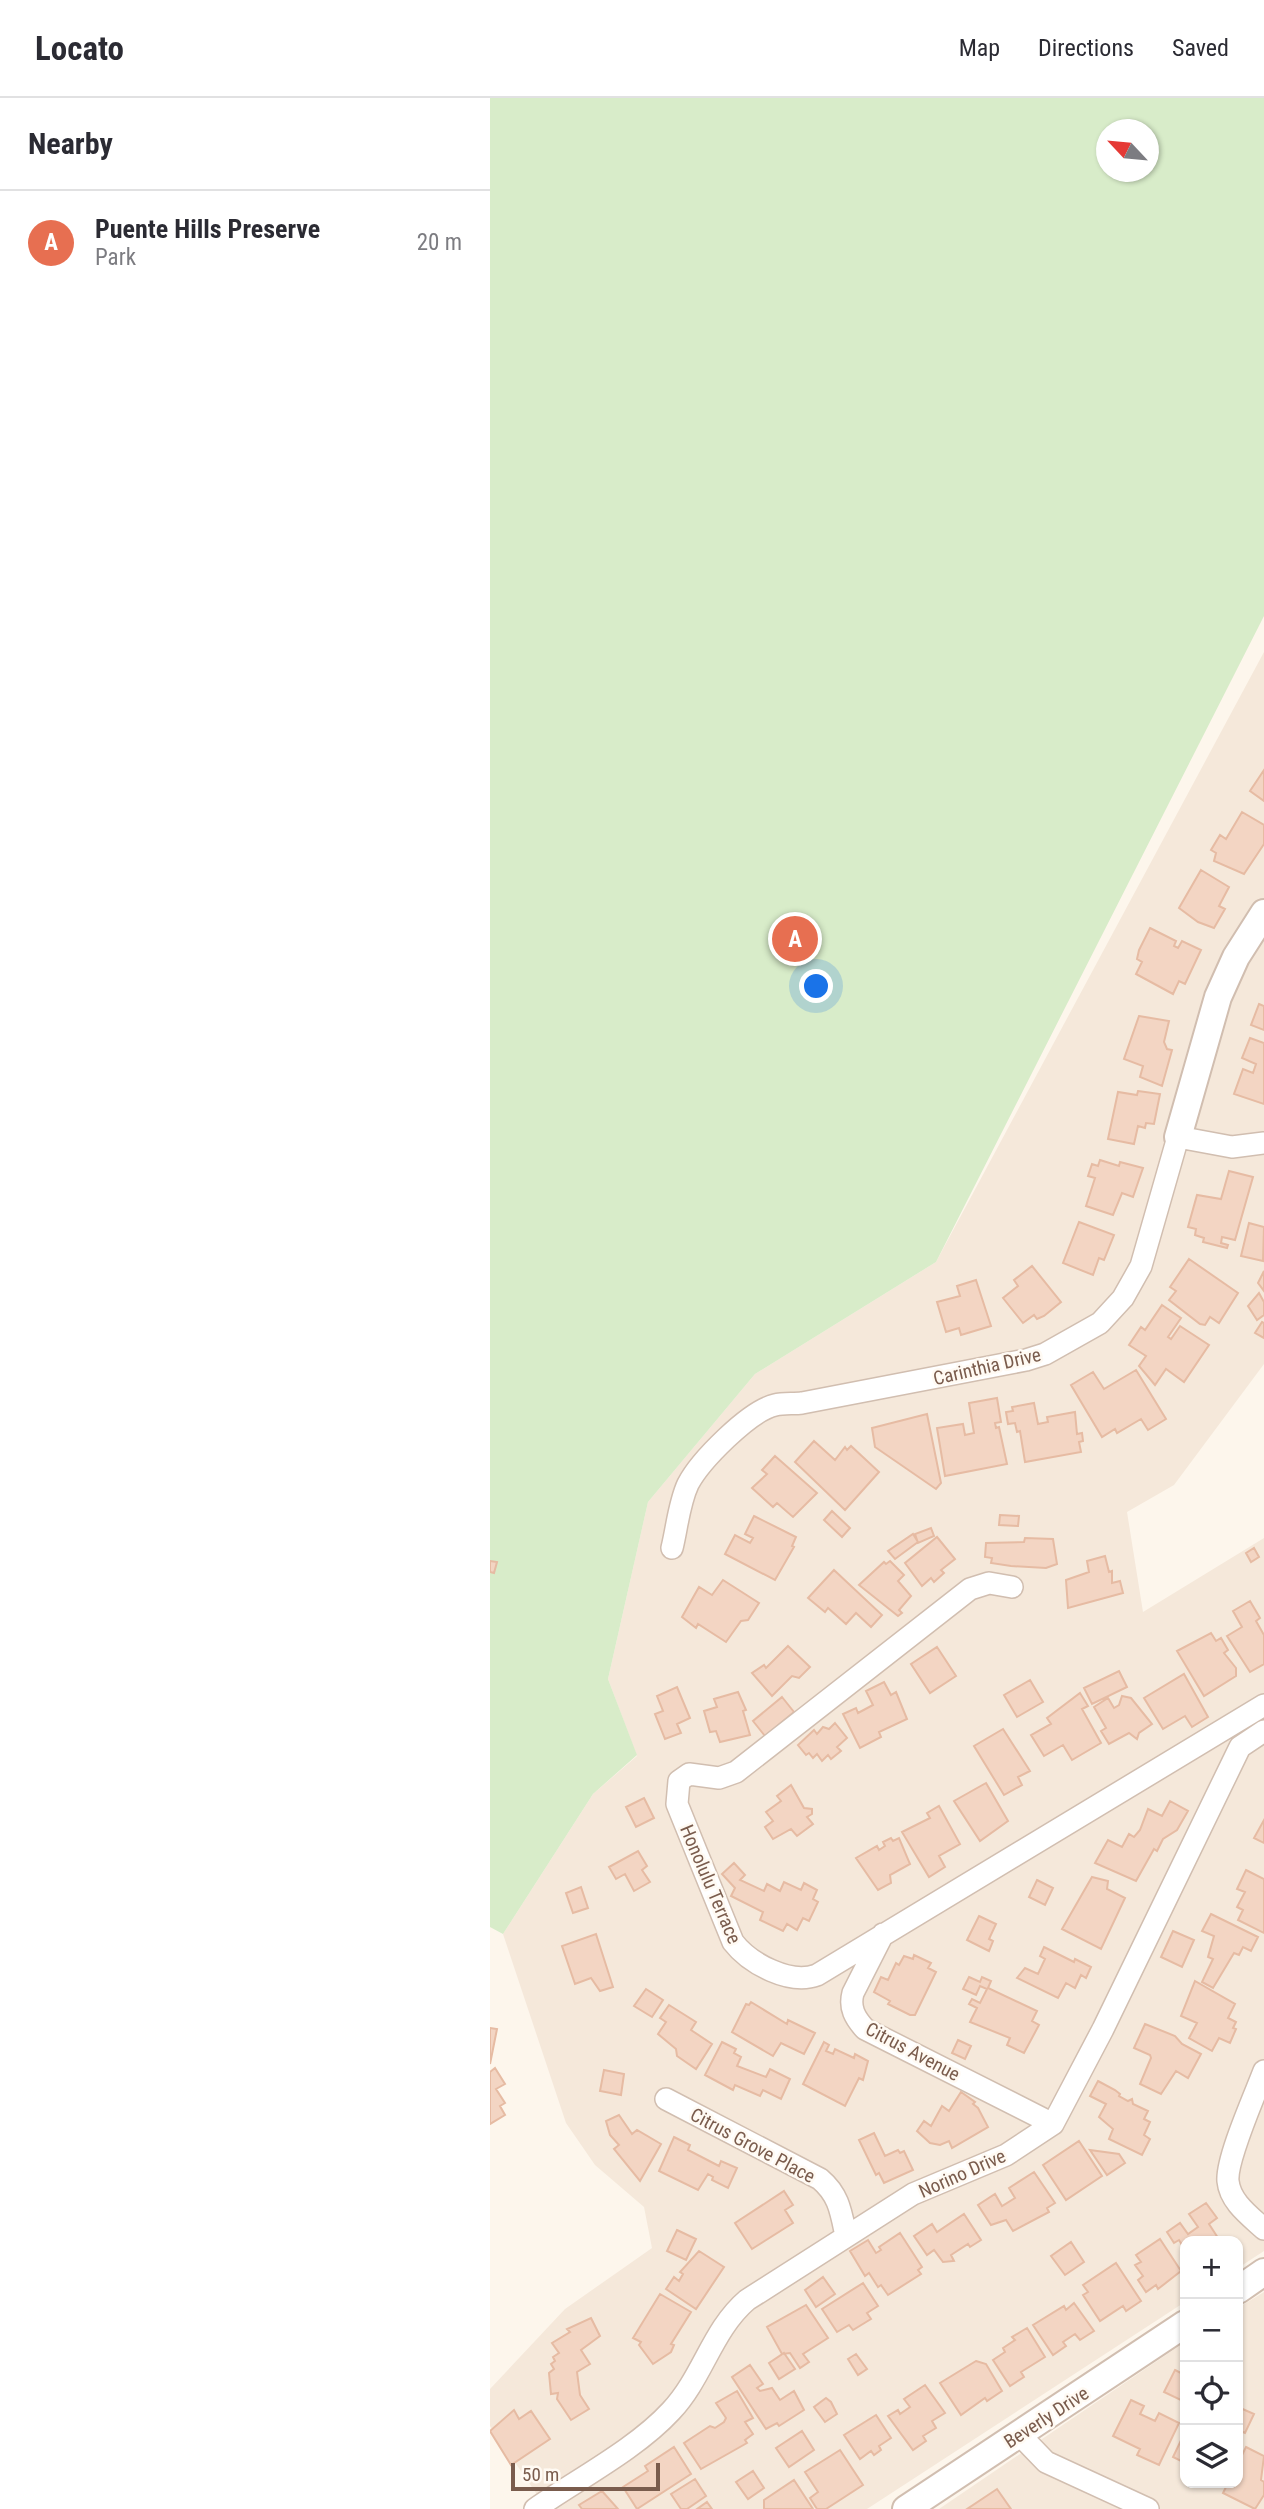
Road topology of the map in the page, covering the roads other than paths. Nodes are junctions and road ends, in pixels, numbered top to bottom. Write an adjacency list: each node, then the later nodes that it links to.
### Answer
1 (1264, 913): 2 (street, Carinthia Drive)
2 (1178, 1137): 3 (street); 4 (street, Carinthia Drive)
3 (1264, 1143)
4 (673, 1548)
5 (1012, 1587): 8 (street, Honolulu Terrace)
6 (1264, 1705): 8 (street, Honolulu Terrace)
7 (1264, 1731): 11 (street, Norino Drive)
8 (883, 1934): 11 (street, Citrus Avenue)
9 (1264, 2071): 12 (street)
10 (666, 2099): 13 (street, Citrus Grove Place)
11 (1053, 2124): 13 (street, Norino Drive)
12 (1264, 2229)
13 (846, 2236): 18 (street, Norino Drive)
14 (1264, 2272): 15 (street)
15 (1243, 2287)
16 (1180, 2327): 17 (street, Beverly Drive)
17 (1019, 2434): 19 (street, Beverly Drive); 20 (street)
18 (535, 2509)
19 (906, 2509)
20 (1148, 2509)

